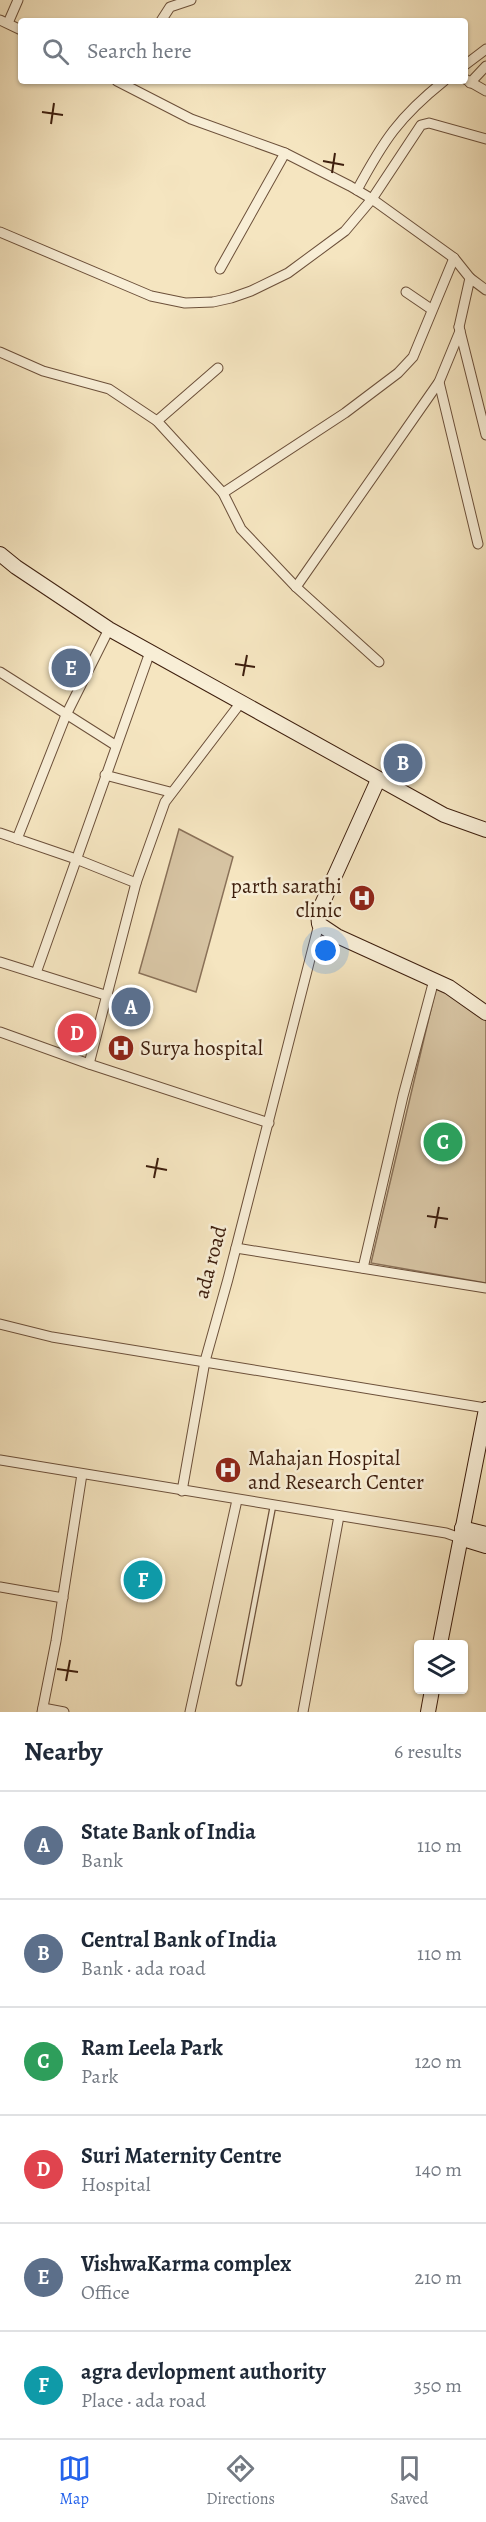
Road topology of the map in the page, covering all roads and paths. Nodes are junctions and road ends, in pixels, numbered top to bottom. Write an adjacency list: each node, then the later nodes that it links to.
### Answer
1 (18, 0): 4 (street)
2 (191, 0): 3 (street)
3 (163, 18)
4 (4, 22): 5 (street)
5 (18, 29)
6 (486, 49): 7 (street)
7 (468, 63)
8 (486, 66): 9 (street)
9 (468, 80)
10 (468, 82): 13 (street)
11 (440, 84): 16 (street)
12 (133, 85): 15 (street)
13 (486, 91)
14 (486, 139): 17 (street)
15 (285, 153): 16 (street); 20 (street)
16 (357, 190): 17 (street)
17 (372, 199): 18 (street); 19 (street)
18 (0, 232)
19 (454, 258): 21 (street); 24 (street)
20 (220, 268)
21 (470, 278): 22 (street); 25 (street)
22 (486, 290)
23 (406, 292): 24 (street)
24 (431, 309): 31 (street)
25 (459, 327): 28 (street); 30 (street)
26 (0, 352): 29 (street)
27 (218, 368): 29 (street)
28 (439, 382): 32 (street); 34 (street)
29 (157, 422): 31 (street)
30 (486, 435)
31 (224, 493): 34 (street)
32 (478, 544)
33 (0, 554): 35 (street)
34 (296, 587): 37 (street)
35 (109, 629): 36 (street); 40 (street)
36 (150, 652): 39 (street); 41 (street)
37 (379, 662)
38 (0, 672): 40 (street)
39 (242, 701): 43 (street); 44 (street)
40 (66, 715): 41 (street); 47 (street)
41 (116, 746): 42 (street)
42 (105, 775): 44 (street); 48 (street)
43 (378, 780): 45 (street); 50 (street, ada road)
44 (170, 792): 49 (street)
45 (486, 830)
46 (0, 833): 47 (street)
47 (17, 839): 48 (street)
48 (76, 859): 49 (street); 52 (street)
49 (136, 883): 54 (street)
50 (319, 924): 53 (street); 58 (street, ada road)
51 (0, 962): 52 (street)
52 (36, 973): 54 (street)
53 (434, 980): 55 (street); 60 (street)
54 (108, 996): 57 (street)
55 (486, 1013)
56 (0, 1032): 57 (street)
57 (89, 1064): 58 (street)
58 (268, 1123): 59 (street, ada road)
59 (236, 1248): 60 (street); 63 (street, ada road)
60 (363, 1268): 61 (street)
61 (486, 1288)
62 (0, 1324): 63 (street)
63 (205, 1361): 64 (street); 67 (street, ada road)
64 (486, 1409): 71 (street)
65 (0, 1460): 66 (street)
66 (82, 1474): 67 (street); 75 (street)
67 (182, 1491): 68 (street)
68 (237, 1500): 69 (street); 81 (street)
69 (273, 1506): 70 (street); 77 (lane)
70 (339, 1516): 71 (street); 82 (street)
71 (461, 1533): 72 (street); 73 (street); 76 (street)
72 (486, 1534)
73 (486, 1546)
74 (0, 1587): 75 (street)
75 (63, 1598): 79 (street)
76 (441, 1640)
77 (239, 1683)
78 (431, 1694): 83 (street)
79 (43, 1710): 80 (street)
80 (64, 1712)
81 (190, 1712)
82 (303, 1712)
83 (428, 1712)

